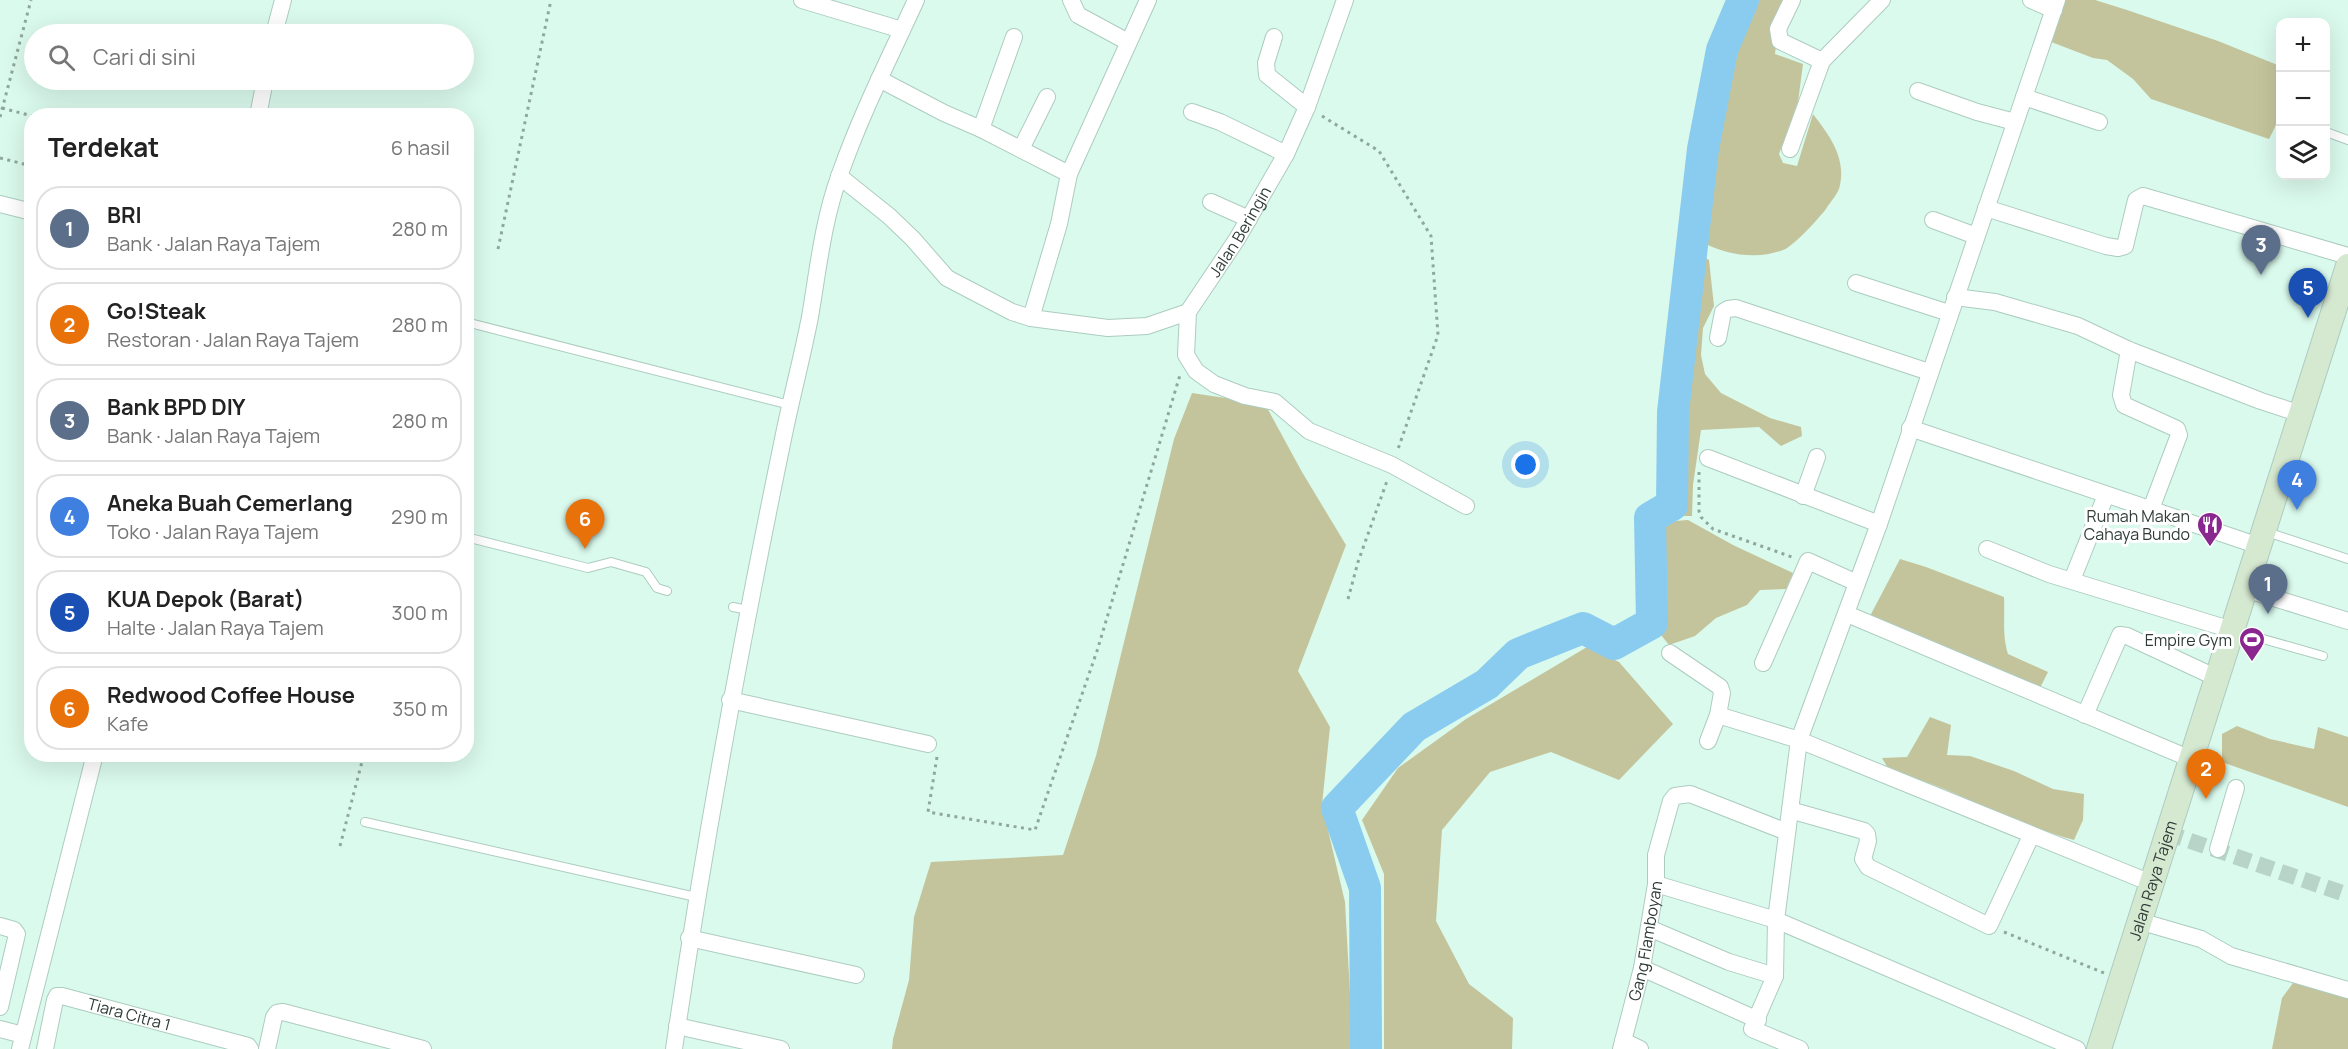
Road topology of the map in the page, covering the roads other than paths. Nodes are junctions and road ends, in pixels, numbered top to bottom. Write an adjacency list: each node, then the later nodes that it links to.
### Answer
1 (283, 0): 11 (street)
2 (802, 0): 12 (street)
3 (916, 0): 12 (street)
4 (1071, 0): 15 (street)
5 (1148, 0): 15 (street)
6 (1345, 0): 22 (street, Jalan Beringin)
7 (1792, 0): 16 (street)
8 (1882, 0): 16 (street)
9 (2031, 0): 10 (street)
10 (2055, 5): 21 (street)
11 (277, 24)
12 (902, 30): 17 (street)
13 (1014, 36): 27 (street)
14 (1274, 37): 22 (street)
15 (1128, 42): 33 (street)
16 (1822, 61): 31 (street)
17 (879, 80): 27 (street); 34 (street)
18 (263, 90): 23 (street)
19 (1918, 91): 25 (street)
20 (1047, 97): 30 (street)
21 (2024, 97): 25 (street); 26 (street)
22 (1307, 107): 32 (street, Jalan Beringin)
23 (260, 108)
24 (1192, 112): 32 (street)
25 (2015, 122): 37 (street)
26 (2100, 122)
27 (981, 129): 30 (street)
28 (2330, 134): 29 (lane)
29 (2348, 140)
30 (1021, 149): 33 (street)
31 (1790, 149)
32 (1286, 154): 39 (street, Jalan Beringin)
33 (1069, 174): 48 (street)
34 (839, 176): 48 (street); 53 (street)
35 (1211, 202): 39 (street)
36 (0, 204): 38 (street)
37 (1986, 208): 41 (street); 42 (street)
38 (24, 210)
39 (1249, 219): 46 (street, Jalan Beringin)
40 (1933, 220): 41 (street)
41 (1976, 236): 45 (street)
42 (2348, 256)
43 (2348, 266): 54 (main road, Jalan Raya Tajem)
44 (1856, 283): 47 (street)
45 (1955, 297): 47 (street); 51 (street)
46 (1188, 312): 48 (street); 60 (street)
47 (1949, 314): 52 (street)
48 (1031, 318)
49 (474, 324): 53 (lane)
50 (1718, 338): 52 (street)
51 (2129, 350): 54 (street); 61 (street)
52 (1929, 372): 55 (street)
53 (790, 405): 78 (street)
54 (2301, 414): 63 (main road, Jalan Raya Tajem)
55 (1910, 428): 58 (street); 62 (street)
56 (1817, 457): 59 (street)
57 (1708, 458): 59 (street)
58 (2106, 495): 61 (street); 67 (street)
59 (1803, 496): 62 (street)
60 (1467, 506)
61 (2151, 509): 63 (street)
62 (1879, 524): 68 (street)
63 (2261, 538): 66 (lane); 69 (main road, Jalan Raya Tajem)
64 (474, 539): 70 (lane)
65 (1987, 549): 67 (street)
66 (2348, 560)
67 (2072, 580): 73 (street)
68 (1857, 583): 71 (street); 76 (street)
69 (2245, 589): 72 (street); 73 (main road, Jalan Raya Tajem)
70 (666, 591)
71 (1847, 614): 80 (street); 81 (street)
72 (2348, 621)
73 (2232, 630): 75 (lane); 77 (main road, Jalan Raya Tajem)
74 (1670, 653): 79 (street)
75 (2323, 656)
76 (1763, 663)
77 (2217, 678): 80 (street); 84 (main road, Jalan Raya Tajem)
78 (730, 700): 83 (street); 94 (street)
79 (1718, 715): 81 (street); 82 (street)
80 (2085, 715): 84 (street)
81 (1799, 740): 87 (street); 90 (street)
82 (1708, 741)
83 (928, 744)
84 (2191, 759): 92 (main road, Jalan Raya Tajem)
85 (93, 762): 108 (street)
86 (2236, 788): 91 (street)
87 (1790, 810): 89 (street); 90 (street)
88 (365, 822): 94 (lane)
89 (1787, 832): 93 (street); 95 (street)
90 (2031, 836): 92 (street)
91 (2218, 849)
92 (2151, 883): 96 (main road, Jalan Raya Tajem)
93 (1656, 884): 95 (street, Gang Flamboyan); 98 (street, Gang Flamboyan)
94 (696, 897): 99 (street)
95 (1776, 920): 102 (street); 118 (street, Gang Flamboyan)
96 (2139, 921): 103 (street); 119 (main road, Jalan Raya Tajem)
97 (0, 926): 104 (street)
98 (1649, 928): 100 (street, Gang Flamboyan); 102 (street)
99 (689, 938): 101 (street); 106 (street)
100 (1642, 968): 105 (street); 109 (street, Gang Flamboyan)
101 (856, 975)
102 (1775, 976): 105 (street)
103 (2348, 990)
104 (0, 1007)
105 (1758, 1020): 117 (street)
106 (677, 1026): 114 (street); 115 (street)
107 (0, 1029): 108 (street)
108 (22, 1042)
109 (1622, 1045): 116 (street)
110 (45, 1049): 111 (street, Tiara Citra 1)
111 (250, 1049)
112 (267, 1049): 113 (street)
113 (423, 1049)
114 (674, 1049)
115 (781, 1049)
116 (1640, 1049)
117 (1800, 1049)
118 (2077, 1049)
119 (2098, 1049)

